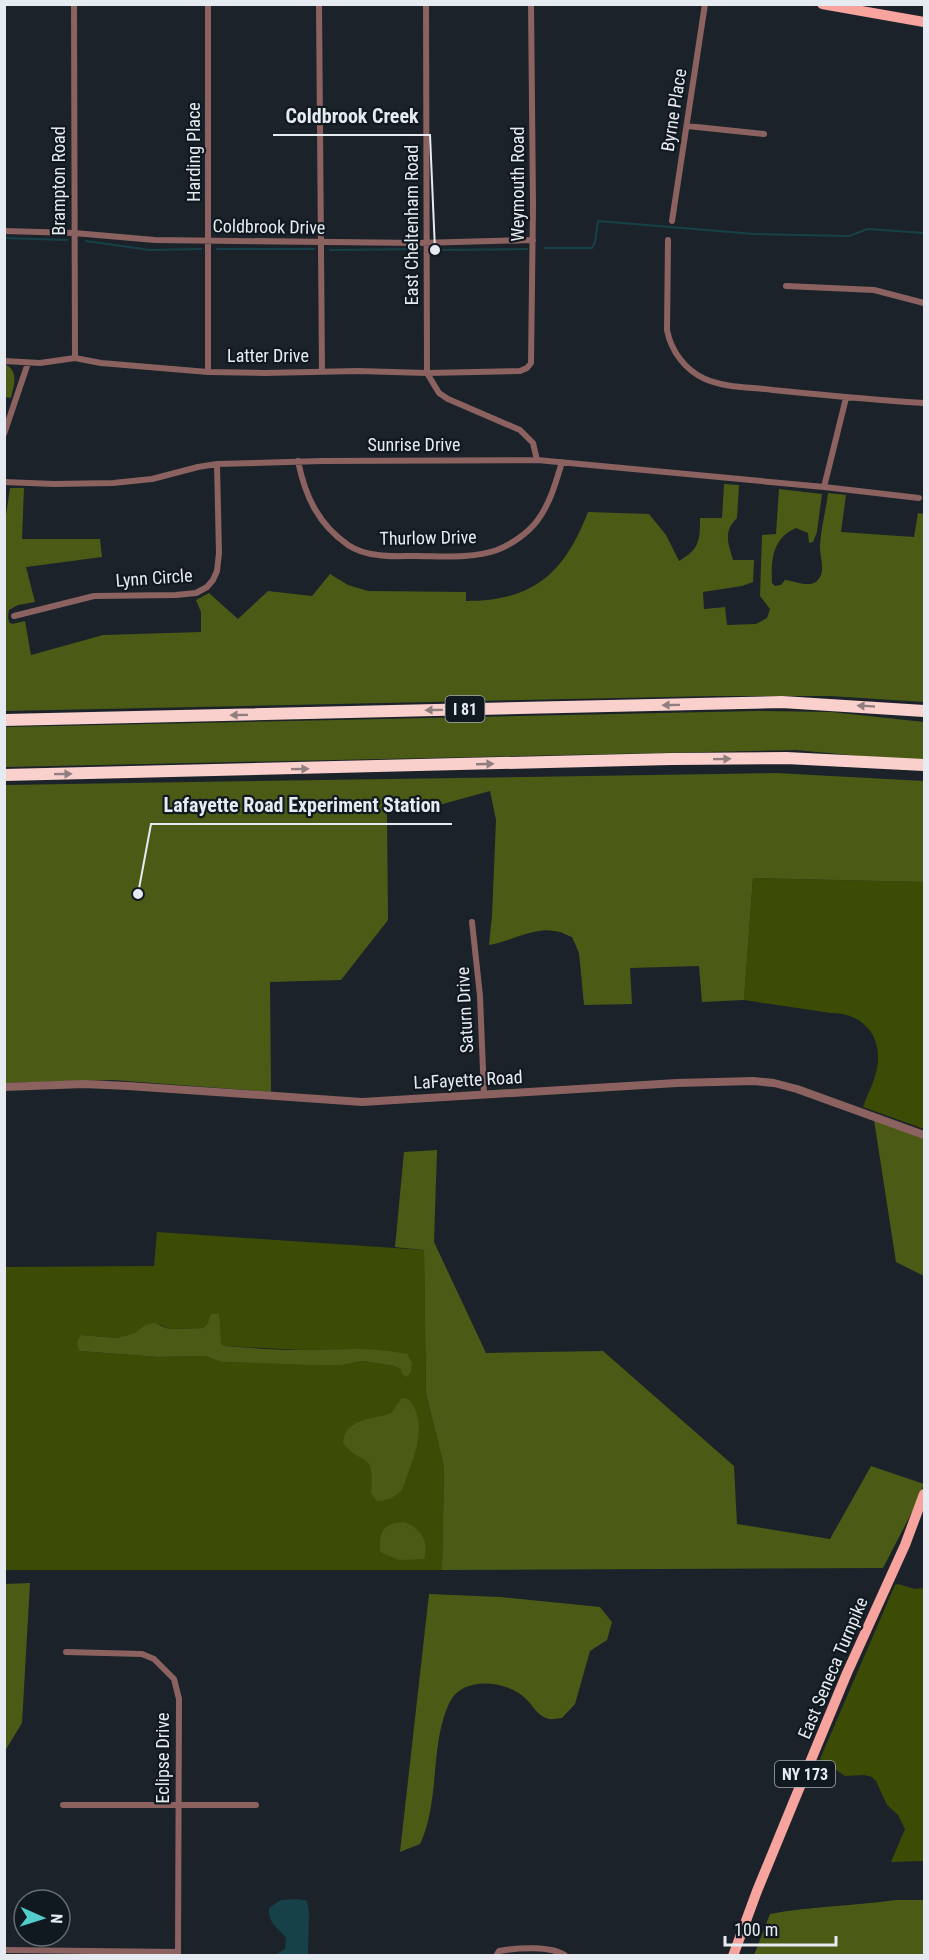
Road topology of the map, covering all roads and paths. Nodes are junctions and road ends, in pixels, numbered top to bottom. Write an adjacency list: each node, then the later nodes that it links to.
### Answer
1 (74, 4): 13 (street, Brampton Road)
2 (208, 4): 16 (street, Harding Place)
3 (319, 4): 17 (street)
4 (426, 4): 18 (street, East Cheltenham Road)
5 (531, 4): 14 (street, Weymouth Road)
6 (705, 4): 9 (street, Byrne Place)
7 (822, 4): 8 (main road)
8 (924, 22)
9 (687, 126): 10 (street); 11 (street, Byrne Place)
10 (764, 134)
11 (672, 221)
12 (4, 231): 13 (street, Coldbrook Drive)
13 (74, 233): 16 (street, Coldbrook Drive); 21 (street, Brampton Road)
14 (533, 240): 18 (street, Coldbrook Drive); 24 (street, Weymouth Road)
15 (668, 240): 28 (street)
16 (209, 241): 17 (street, Coldbrook Drive); 26 (street, Harding Place)
17 (320, 242): 18 (street, Coldbrook Drive); 25 (street)
18 (426, 243): 27 (street, East Cheltenham Road)
19 (786, 286): 20 (street)
20 (924, 303)
21 (75, 357): 23 (street, Latter Drive); 26 (street, Latter Drive)
22 (4, 361): 23 (street, Latter Drive)
23 (28, 363): 30 (street)
24 (531, 363): 27 (street, Latter Drive)
25 (322, 371): 26 (street, Latter Drive); 27 (street, Latter Drive)
26 (208, 372)
27 (427, 373): 31 (street)
28 (846, 398): 29 (street); 36 (street)
29 (924, 404)
30 (4, 434)
31 (537, 460): 32 (street, Sunrise Drive); 33 (street, Sunrise Drive)
32 (298, 461): 33 (street, Thurlow Drive); 34 (street, Sunrise Drive)
33 (562, 462): 36 (street, Sunrise Drive)
34 (217, 464): 35 (street, Sunrise Drive); 38 (street, Lynn Circle)
35 (4, 482)
36 (824, 487): 37 (street, Sunrise Drive)
37 (919, 498)
38 (14, 616)
39 (924, 711): 40 (highway, I 81, one-way to 40)
40 (4, 720)
41 (924, 765): 42 (highway, one-way to 41)
42 (4, 775)
43 (472, 922): 45 (street, Saturn Drive)
44 (4, 1087): 45 (street, LaFayette Road)
45 (484, 1095): 46 (street, LaFayette Road)
46 (924, 1135)
47 (924, 1494): 56 (main road, East Seneca Turnpike / NY 173)
48 (66, 1652): 50 (street, Eclipse Drive)
49 (63, 1805): 50 (street)
50 (178, 1805): 51 (street); 53 (street, Eclipse Drive)
51 (256, 1805)
52 (4, 1950): 53 (street)
53 (178, 1954)
54 (496, 1956): 55 (street)
55 (566, 1956)
56 (733, 1956)

